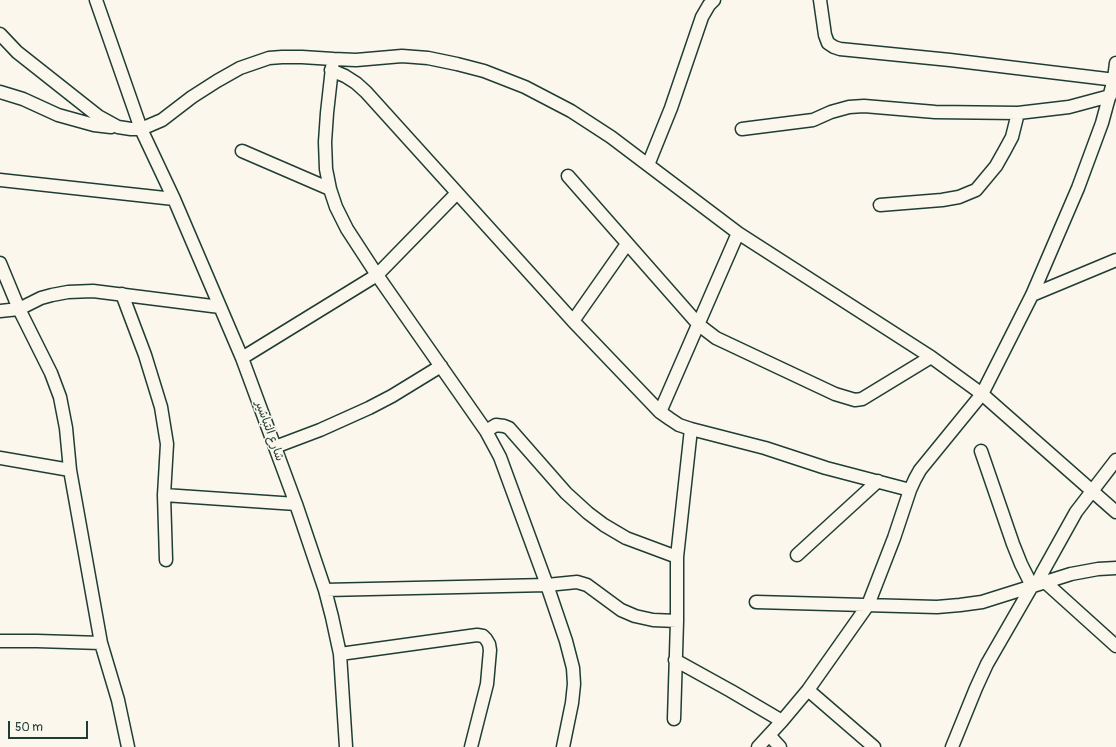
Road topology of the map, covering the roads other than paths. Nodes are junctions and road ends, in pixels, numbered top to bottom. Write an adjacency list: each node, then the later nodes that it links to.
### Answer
1 (96, 0): 12 (street, شارع التباشير)
2 (714, 0): 15 (street)
3 (820, 0): 7 (street)
4 (0, 34): 11 (street)
5 (1116, 63): 7 (street)
6 (332, 65): 12 (street); 15 (street); 18 (street); 19 (street)
7 (1115, 80): 9 (street)
8 (0, 92): 11 (street)
9 (1110, 96): 10 (street); 28 (street)
10 (1018, 113): 13 (street); 21 (street)
11 (118, 127): 12 (street)
12 (141, 129): 20 (street, شارع التباشير)
13 (742, 129)
14 (242, 151): 18 (street)
15 (648, 165): 22 (street)
16 (568, 176): 23 (street)
17 (0, 180): 20 (street)
18 (330, 189): 26 (street)
19 (458, 193): 26 (street); 32 (street)
20 (174, 199): 29 (street, شارع التباشير)
21 (880, 205)
22 (738, 233): 33 (street); 34 (street)
23 (627, 244): 32 (street); 33 (street)
24 (1116, 260): 28 (street)
25 (0, 263): 30 (street)
26 (377, 275): 35 (street); 36 (street)
27 (122, 294): 29 (street); 30 (street); 49 (street)
28 (1032, 295): 37 (street)
29 (220, 307): 35 (street, شارع التباشير)
30 (19, 309): 31 (street); 45 (street)
31 (0, 310)
32 (573, 321): 38 (street)
33 (699, 325): 34 (street); 38 (street)
34 (931, 357): 37 (street)
35 (242, 358): 41 (street, شارع التباشير)
36 (441, 366): 40 (street); 41 (street)
37 (982, 394): 47 (street); 48 (street)
38 (660, 412): 39 (street)
39 (691, 429): 46 (street); 53 (street)
40 (486, 431): 53 (street); 56 (street)
41 (275, 447): 50 (street, شارع التباشير)
42 (981, 451): 57 (street)
43 (0, 458): 45 (street)
44 (1116, 460): 48 (street)
45 (70, 470): 63 (street)
46 (878, 481): 47 (street); 52 (street)
47 (910, 490): 60 (street)
48 (1091, 491): 51 (street); 57 (street)
49 (164, 495): 50 (street); 54 (street)
50 (296, 504): 58 (street, شارع التباشير)
51 (1116, 512)
52 (797, 555)
53 (677, 557): 61 (street)
54 (166, 560)
55 (1116, 568): 57 (street)
56 (547, 585): 58 (street); 61 (street); 74 (street)
57 (1038, 585): 60 (street); 64 (street); 78 (street)
58 (325, 590): 65 (street, شارع التباشير)
59 (756, 602): 60 (street)
60 (868, 605): 67 (street)
61 (677, 621): 66 (street)
62 (0, 641): 63 (street)
63 (101, 643): 71 (street)
64 (1116, 646)
65 (340, 654): 72 (street, شارع التباشير); 73 (street)
66 (675, 660): 68 (street); 69 (street)
67 (808, 690): 69 (street); 77 (street)
68 (674, 720)
69 (782, 721): 70 (street)
70 (769, 735): 75 (street); 76 (street)
71 (128, 747)
72 (346, 747)
73 (471, 747)
74 (563, 747)
75 (758, 747)
76 (780, 747)
77 (874, 747)
78 (952, 747)

